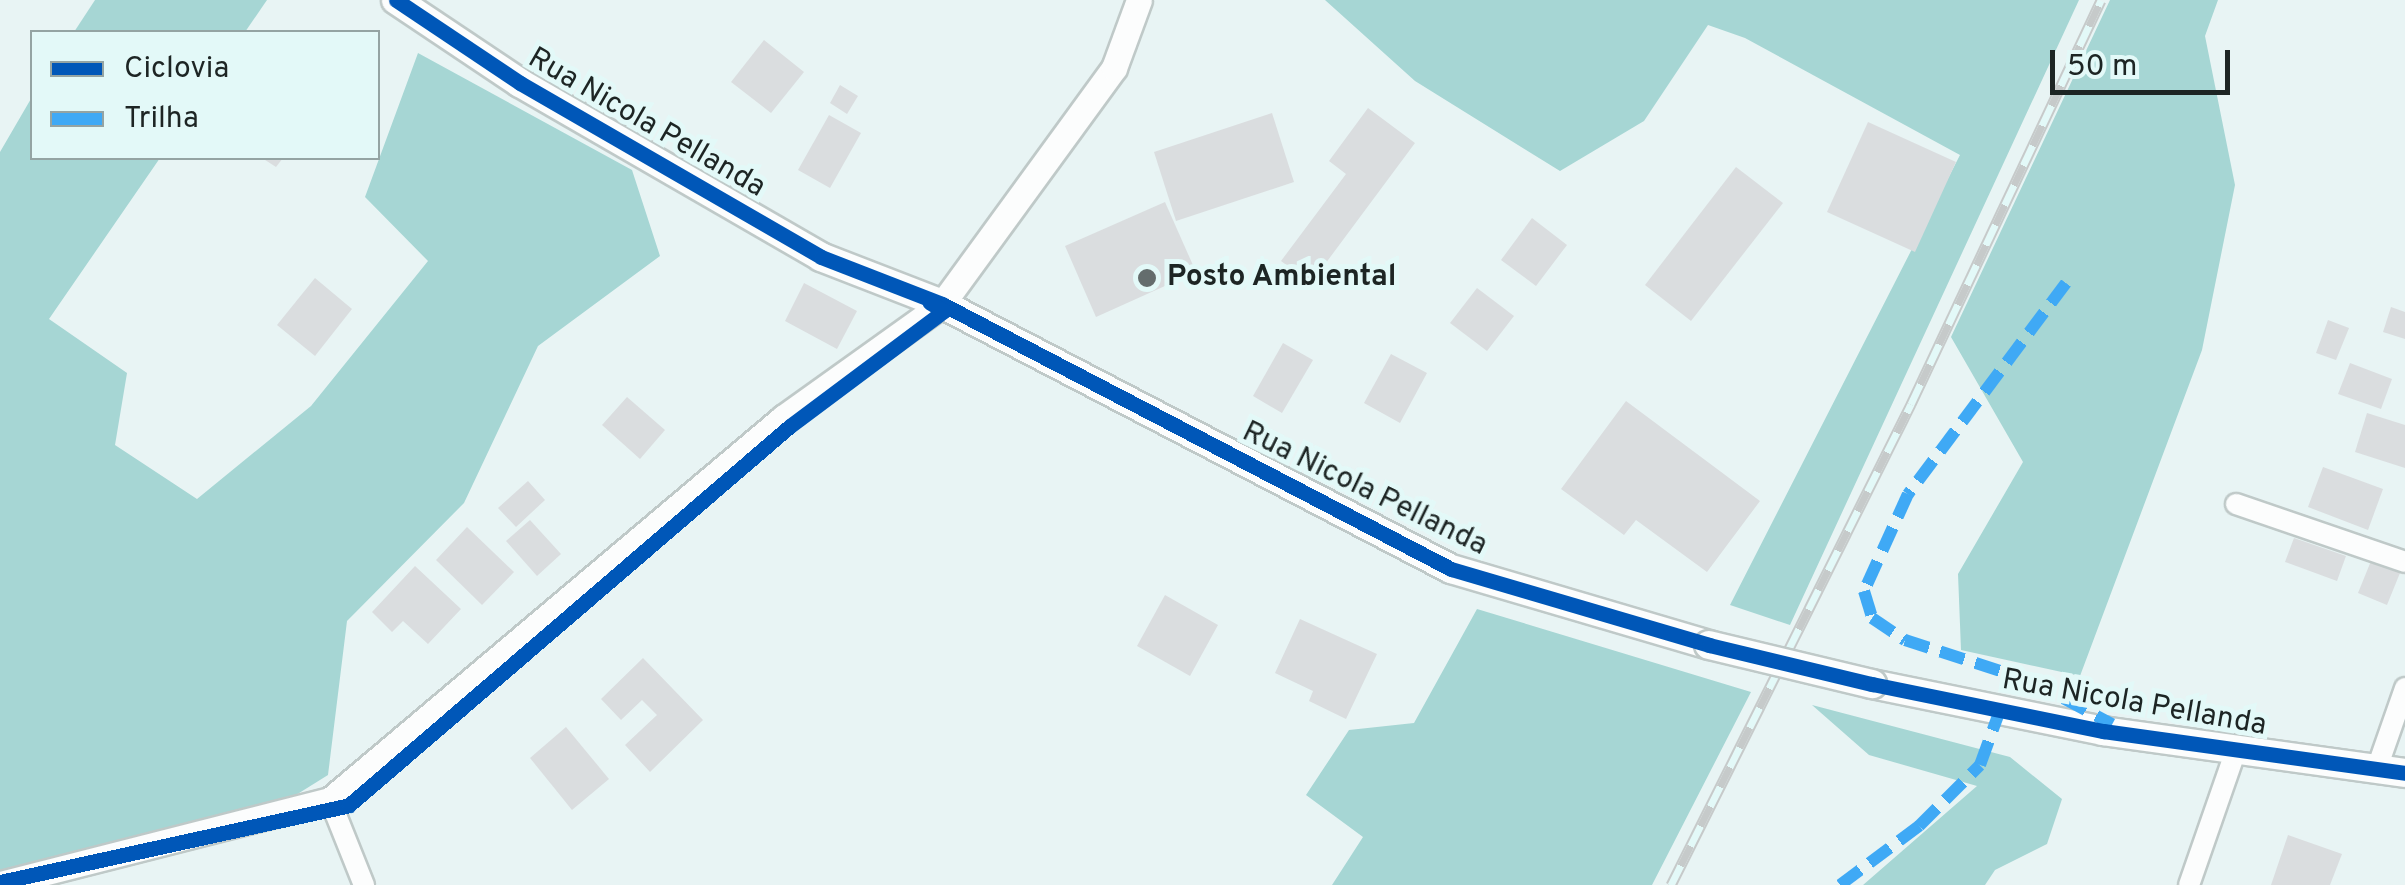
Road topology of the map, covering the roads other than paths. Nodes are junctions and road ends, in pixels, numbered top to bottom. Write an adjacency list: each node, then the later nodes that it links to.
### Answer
1 (396, 0): 3 (main road, Rua Nicola Pellanda)
2 (1139, 0): 3 (street)
3 (942, 304): 7 (main road, Rua Nicola Pellanda, bridge); 10 (street)
4 (2236, 504): 5 (street)
5 (2405, 562)
6 (2405, 688): 8 (street)
7 (2236, 750): 8 (main road, Rua Nicola Pellanda); 13 (street)
8 (2376, 771): 9 (main road, Rua Nicola Pellanda)
9 (2405, 773)
10 (330, 800): 11 (street); 12 (street)
11 (0, 884)
12 (364, 885)
13 (2189, 885)

